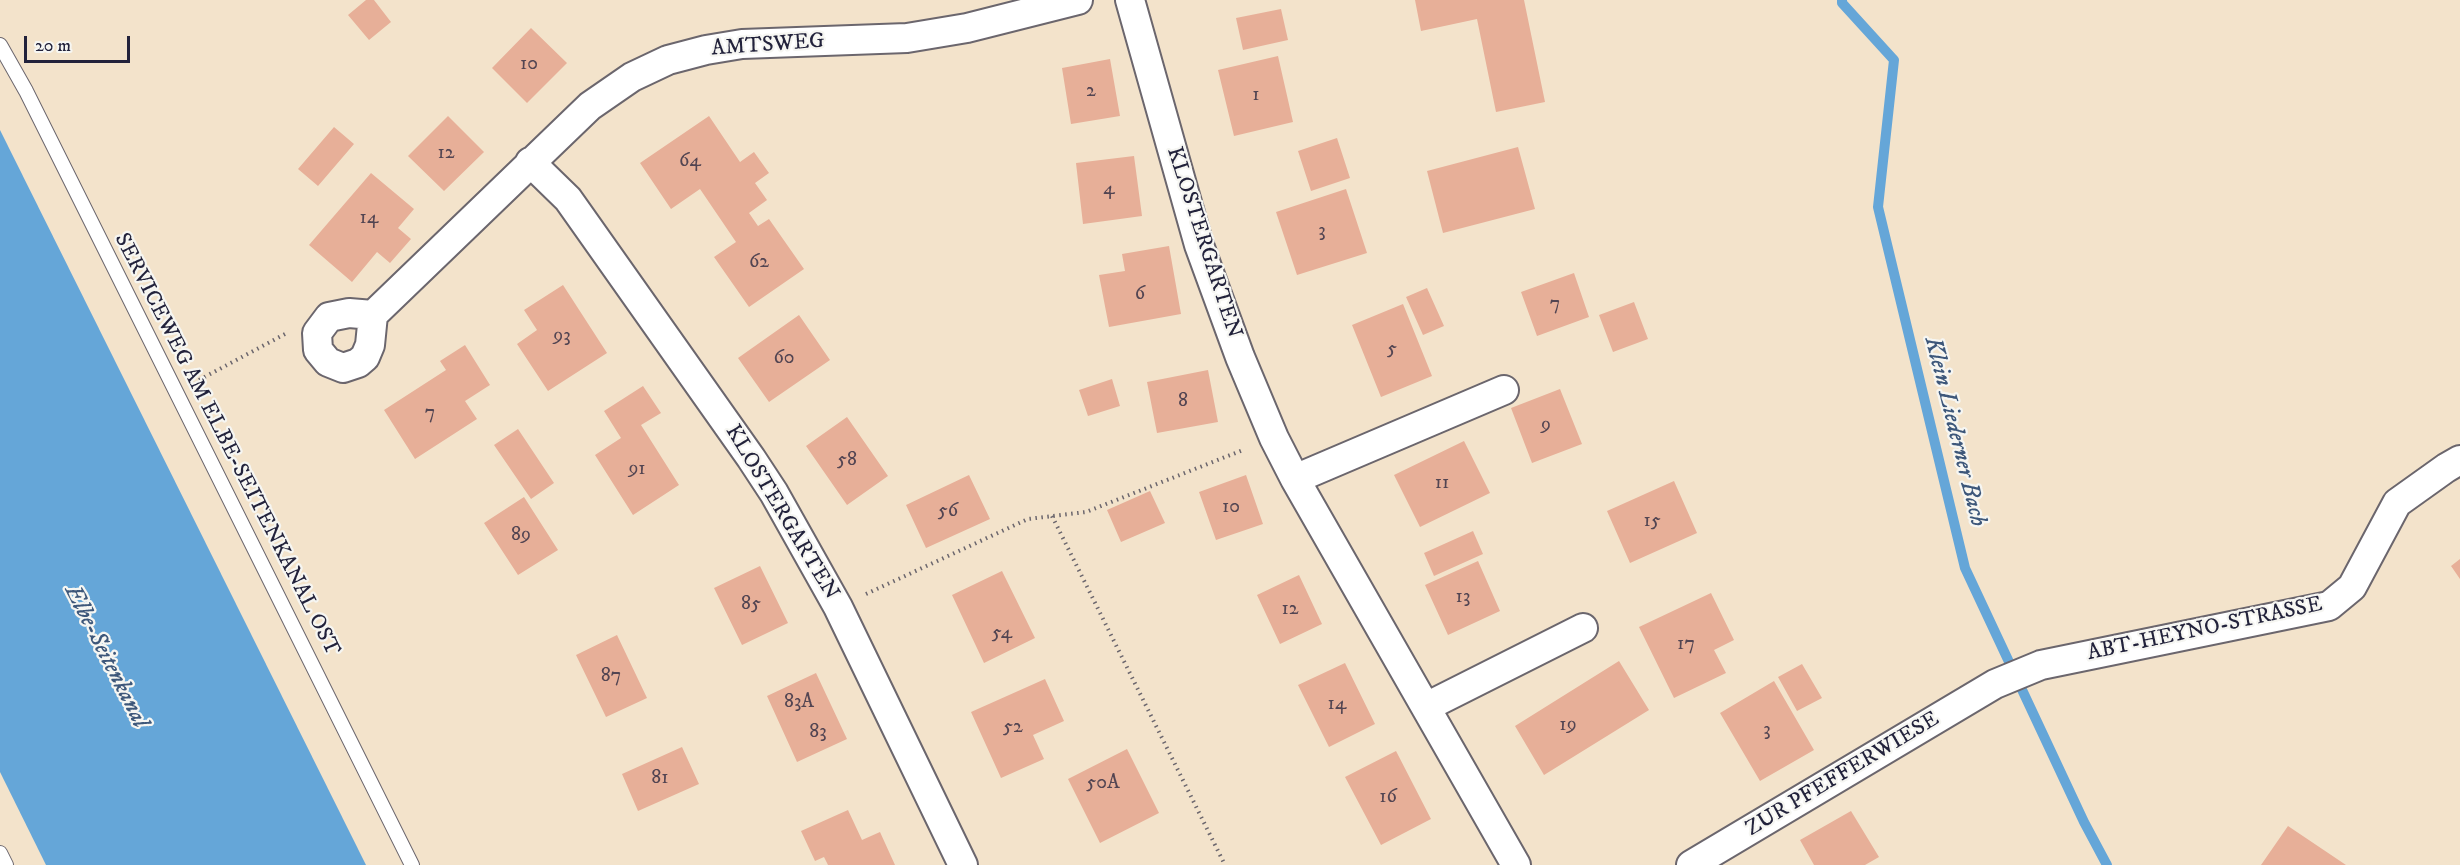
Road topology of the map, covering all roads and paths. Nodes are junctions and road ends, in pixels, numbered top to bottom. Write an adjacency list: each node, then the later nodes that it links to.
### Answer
1 (1078, 0): 4 (street, AMTSWEG)
2 (1130, 0): 9 (street, KLOSTERGARTEN)
3 (0, 45): 19 (lane, SERVICEWEG AM ELBE-SEITENKANAL OST)
4 (530, 162): 5 (street, AMTSWEG); 13 (street, KLOSTERGARTEN)
5 (373, 315)
6 (277, 338): 7 (path)
7 (189, 385)
8 (1504, 390): 11 (street)
9 (1274, 438): 11 (street, KLOSTERGARTEN); 12 (path)
10 (2460, 460): 15 (street, ABT-HEYNO-STRASSE)
11 (1295, 479): 16 (street, KLOSTERGARTEN)
12 (1052, 516): 13 (path); 21 (path)
13 (838, 607): 20 (street, KLOSTERGARTEN)
14 (1583, 628): 16 (street)
15 (1995, 684): 23 (street, ZUR PFEFFERWIESE)
16 (1426, 707): 22 (street, KLOSTERGARTEN)
17 (0, 853): 18 (lane)
18 (6, 865)
19 (412, 865)
20 (963, 865)
21 (1225, 865)
22 (1516, 865)
23 (1692, 865)

